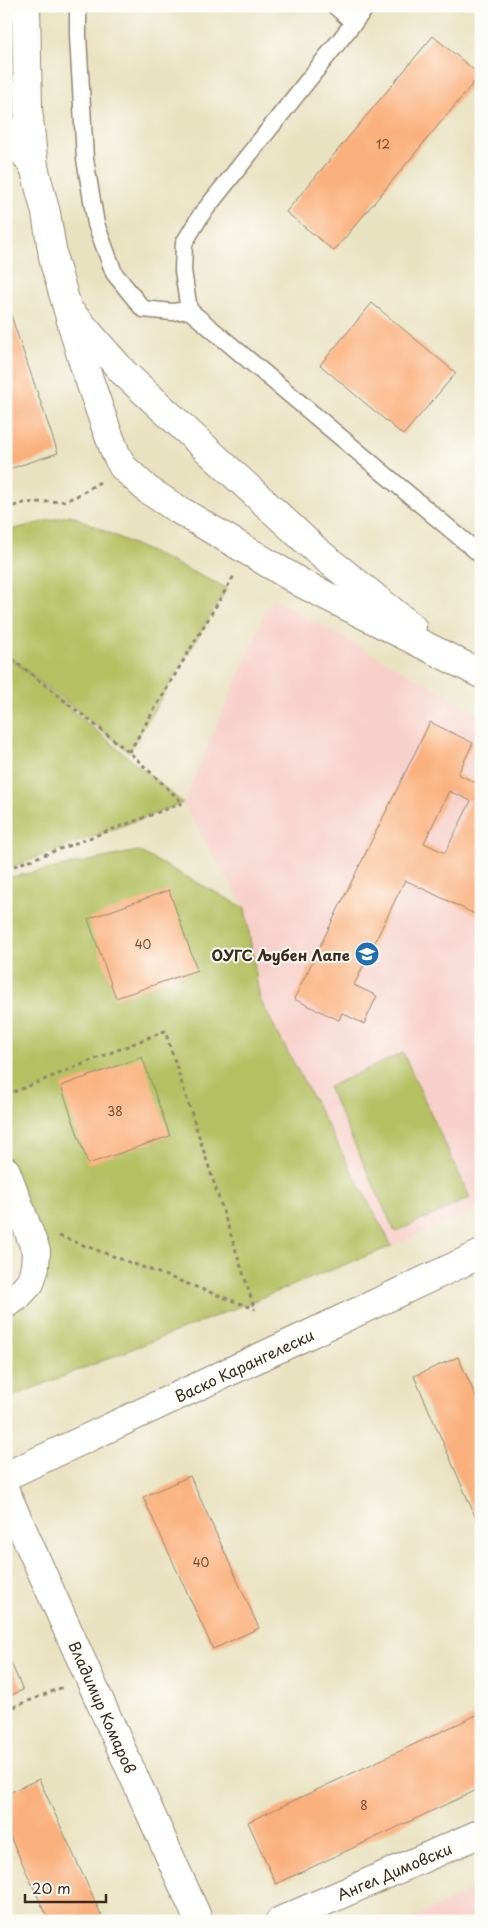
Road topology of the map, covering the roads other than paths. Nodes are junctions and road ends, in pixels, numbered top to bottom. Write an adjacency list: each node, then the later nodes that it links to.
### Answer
1 (26, 6): 7 (street)
2 (78, 6): 8 (lane)
3 (336, 6): 5 (lane)
4 (367, 6): 5 (lane)
5 (354, 23): 8 (lane)
6 (6, 129): 7 (street)
7 (34, 167): 9 (street)
8 (189, 310): 10 (lane)
9 (70, 312): 11 (street); 11 (street)
10 (481, 555)
11 (470, 668)
12 (6, 1171): 14 (street)
13 (481, 1254): 15 (street, Васко Карангелески)
14 (6, 1304)
15 (6, 1476)
16 (6, 1493): 18 (street, Владимир Комаров)
17 (481, 1834): 19 (street, Ангел Димовски)
18 (199, 1921)
19 (280, 1921)

